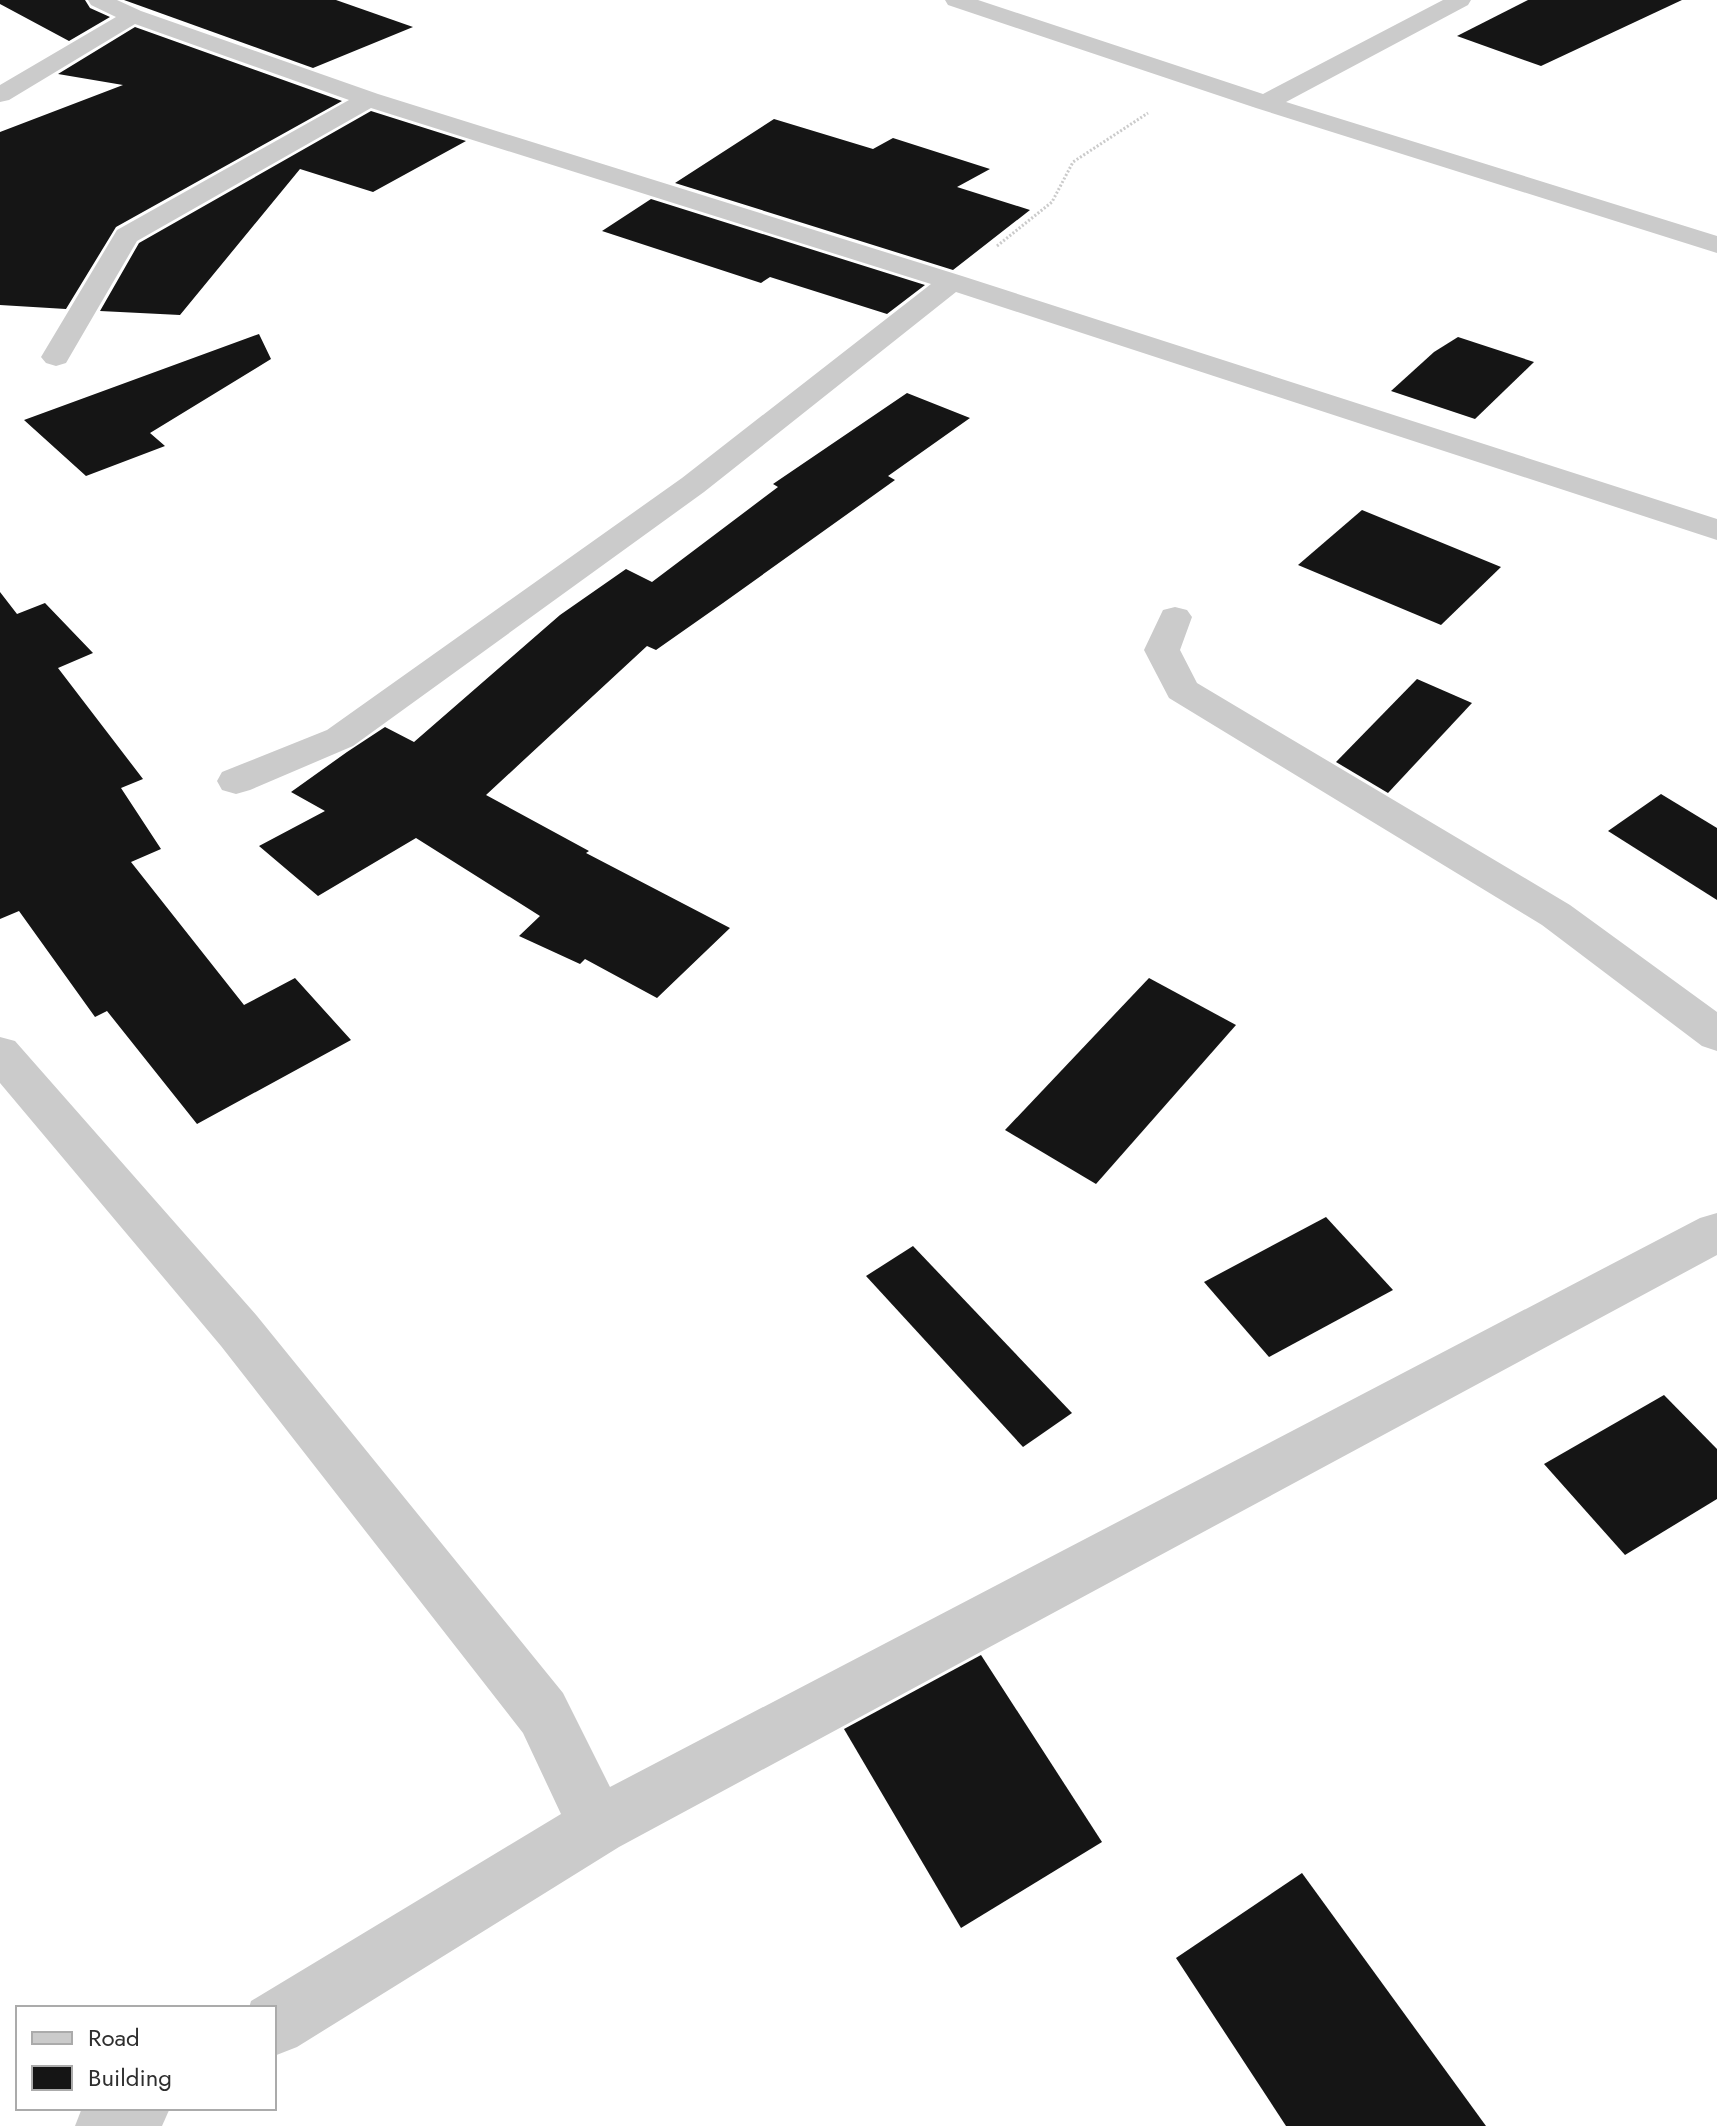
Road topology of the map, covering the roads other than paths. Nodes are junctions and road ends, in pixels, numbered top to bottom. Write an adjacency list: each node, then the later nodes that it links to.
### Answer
1 (99, 0): 4 (street)
2 (956, 0): 7 (street)
3 (1460, 0): 7 (street)
4 (133, 16): 5 (street); 6 (street)
5 (0, 95)
6 (369, 99): 9 (street); 10 (street)
7 (1265, 103): 8 (street)
8 (1717, 245)
9 (952, 282): 11 (street); 13 (street)
10 (56, 357)
11 (1717, 530)
12 (1175, 617): 14 (street)
13 (236, 781)
14 (1717, 1035)
15 (0, 1053): 17 (street)
16 (1717, 1232): 17 (street)
17 (598, 1826): 18 (street)
18 (276, 2023)
19 (134, 2110): 20 (street)
20 (108, 2126)

